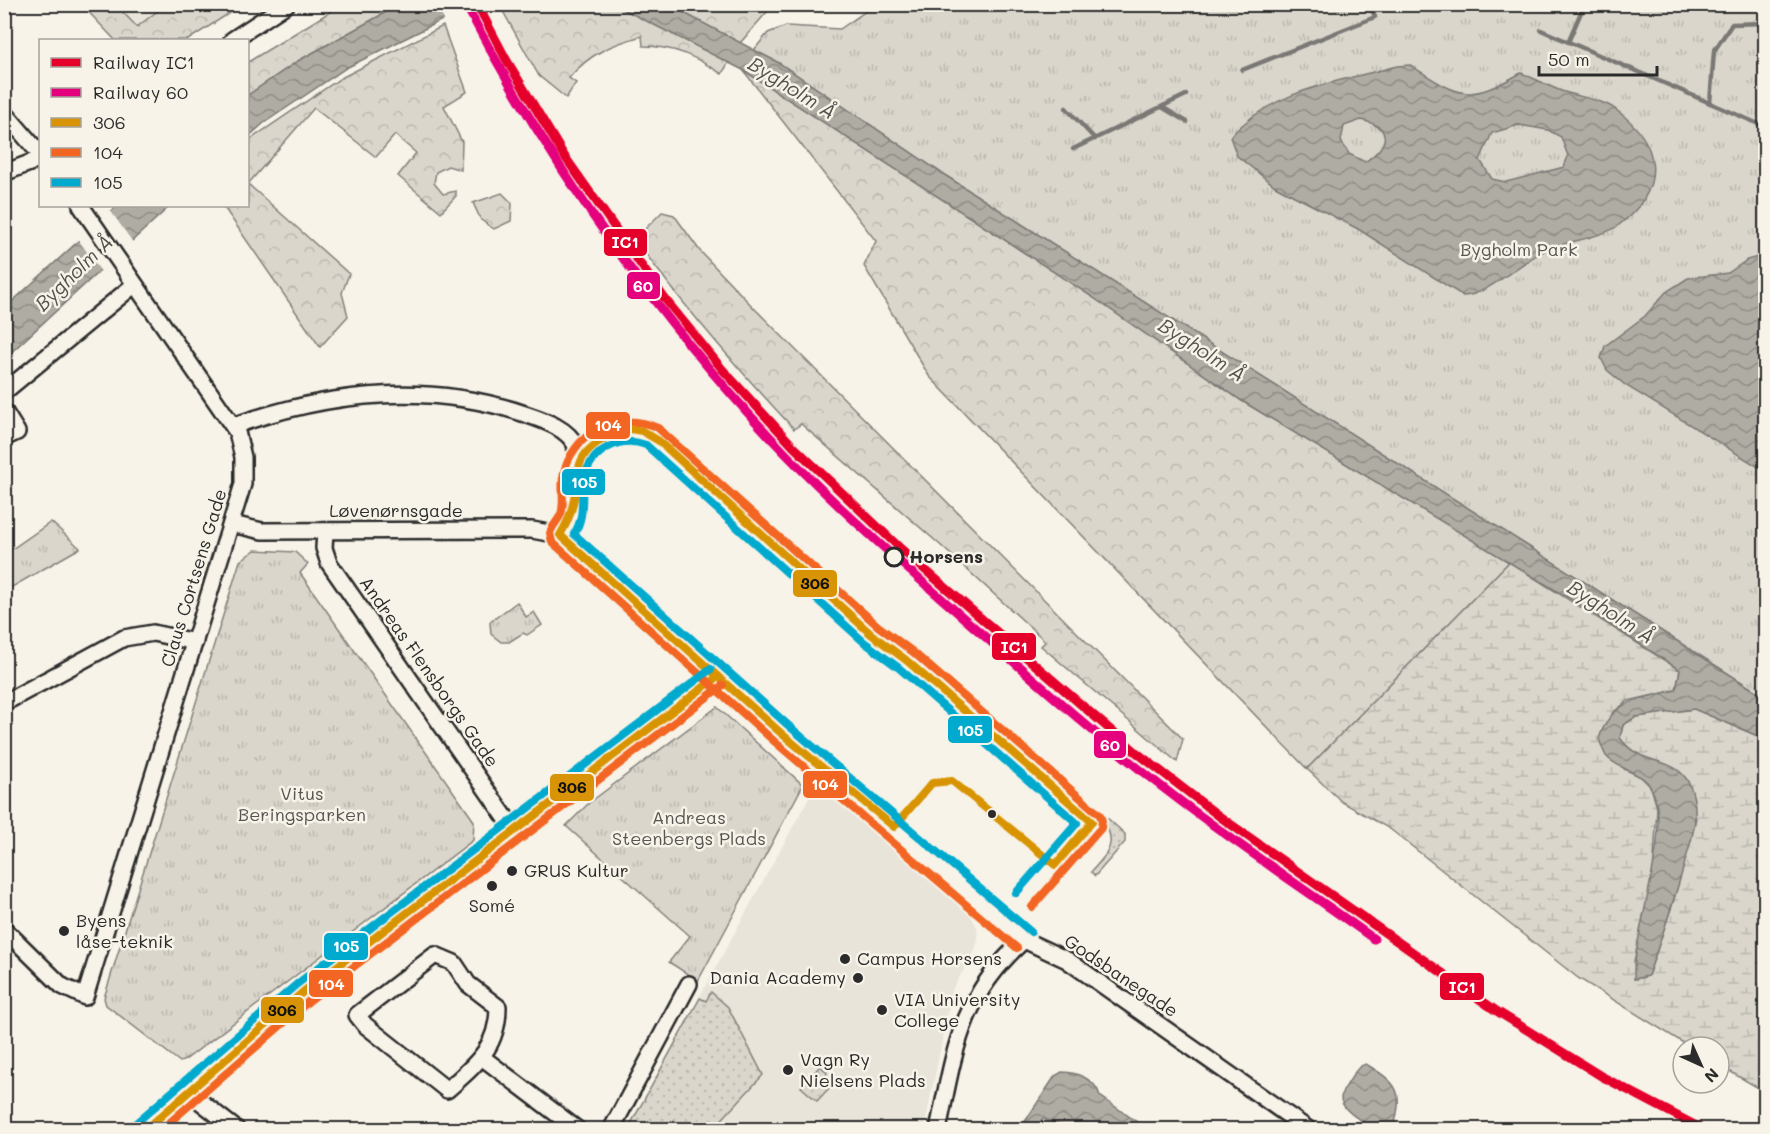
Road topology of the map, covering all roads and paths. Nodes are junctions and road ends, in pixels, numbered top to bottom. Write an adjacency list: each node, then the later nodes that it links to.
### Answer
1 (287, 4): 2 (street)
2 (234, 39)
3 (4, 112): 4 (street)
4 (39, 153)
5 (39, 159): 6 (street)
6 (4, 172)
7 (86, 212): 8 (street, Claus Cortsens Gade)
8 (134, 285): 9 (street); 11 (street, Claus Cortsens Gade)
9 (4, 392)
10 (4, 411): 12 (street)
11 (233, 426): 13 (street, Claus Cortsens Gade); 15 (street)
12 (4, 438)
13 (232, 524): 14 (street, Løvenørnsgade); 16 (street, Claus Cortsens Gade)
14 (325, 532): 15 (street, Løvenørnsgade); 19 (street, Andreas Flensborgs Gade)
15 (560, 535): 17 (street)
16 (195, 642): 18 (street); 20 (street, Claus Cortsens Gade)
17 (717, 677): 19 (street); 21 (street, Godsbanegade)
18 (4, 703)
19 (515, 831): 24 (street)
20 (4, 929)
21 (1024, 940): 29 (street); 30 (street, Godsbanegade)
22 (689, 984): 28 (street)
23 (483, 1058): 23 (street); 27 (street)
24 (187, 1091): 25 (street); 26 (street)
25 (144, 1130)
26 (237, 1130)
27 (578, 1130)
28 (610, 1130)
29 (938, 1130)
30 (1309, 1130)

